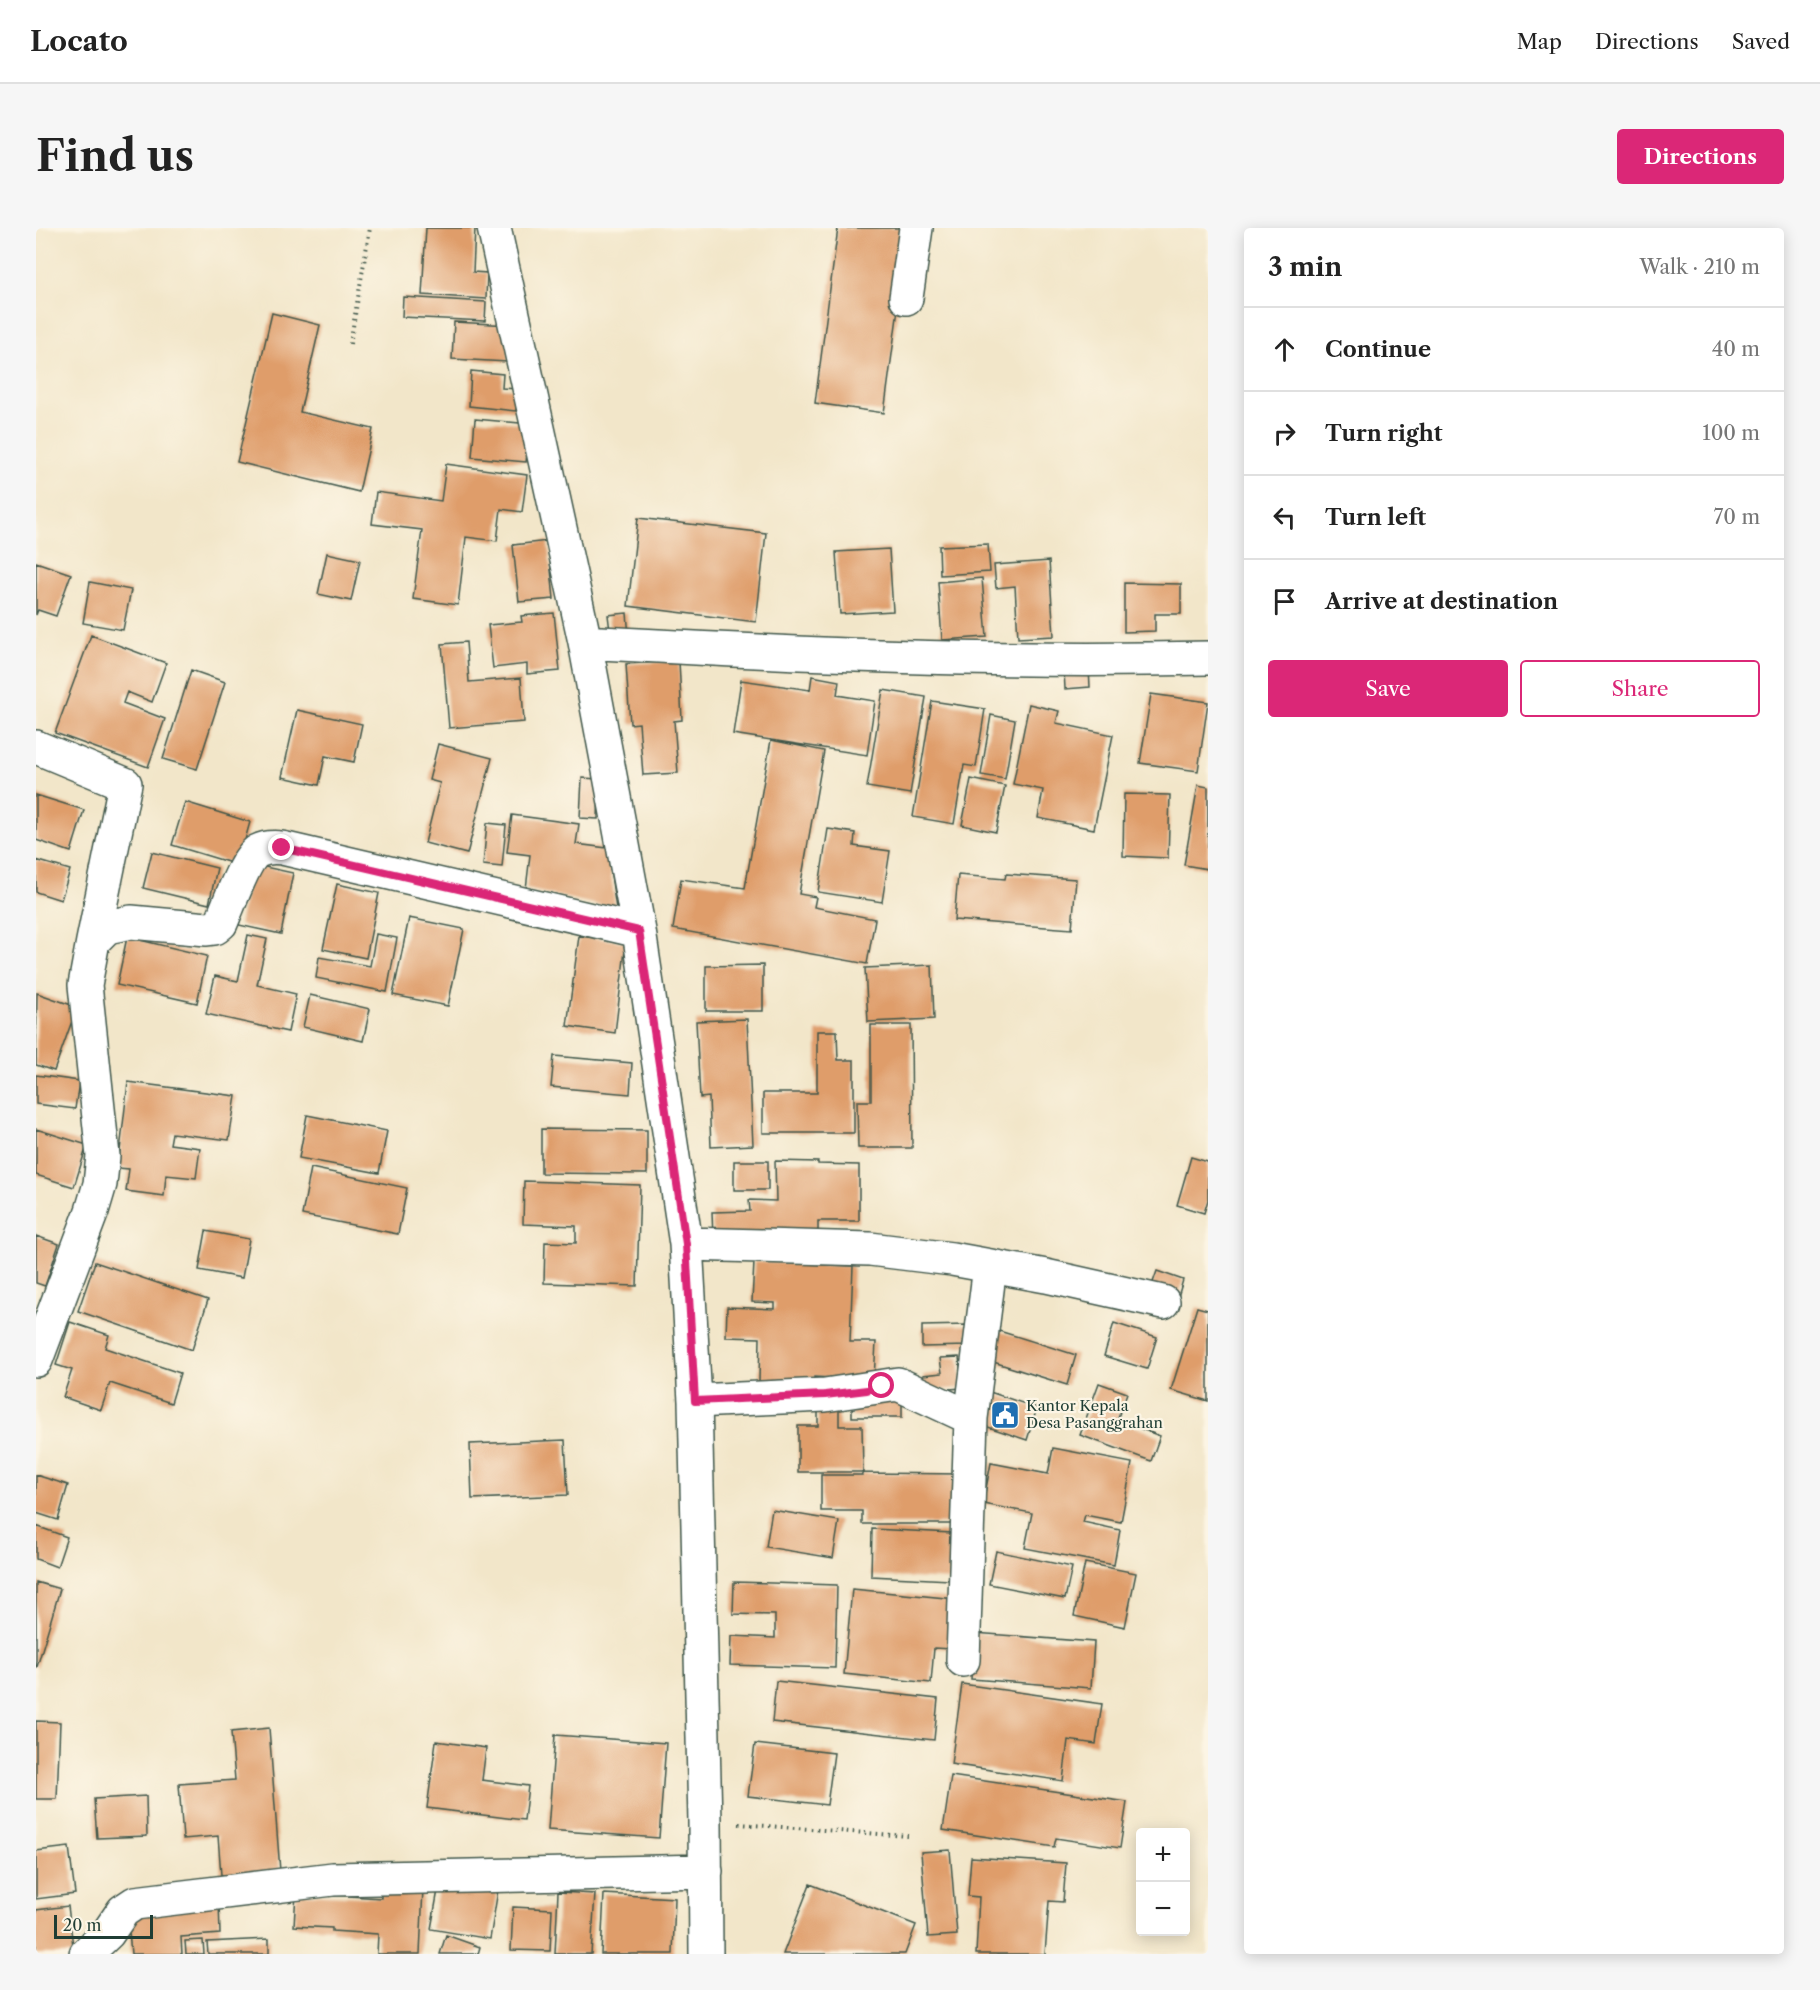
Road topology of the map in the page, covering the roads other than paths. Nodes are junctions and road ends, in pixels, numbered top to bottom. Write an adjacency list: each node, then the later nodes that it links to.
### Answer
1 (494, 228): 4 (street)
2 (916, 228): 3 (street)
3 (906, 298)
4 (585, 642): 5 (street); 7 (street)
5 (1208, 658)
6 (36, 747): 8 (street)
7 (639, 931): 8 (street); 9 (street)
8 (93, 941): 12 (street)
9 (686, 1244): 10 (street); 13 (street)
10 (990, 1266): 11 (street); 14 (street)
11 (1163, 1302)
12 (36, 1360)
13 (695, 1401): 14 (street); 16 (street)
14 (971, 1418): 15 (street)
15 (963, 1660)
16 (706, 1871): 17 (street); 18 (street)
17 (86, 1954)
18 (706, 1954)

